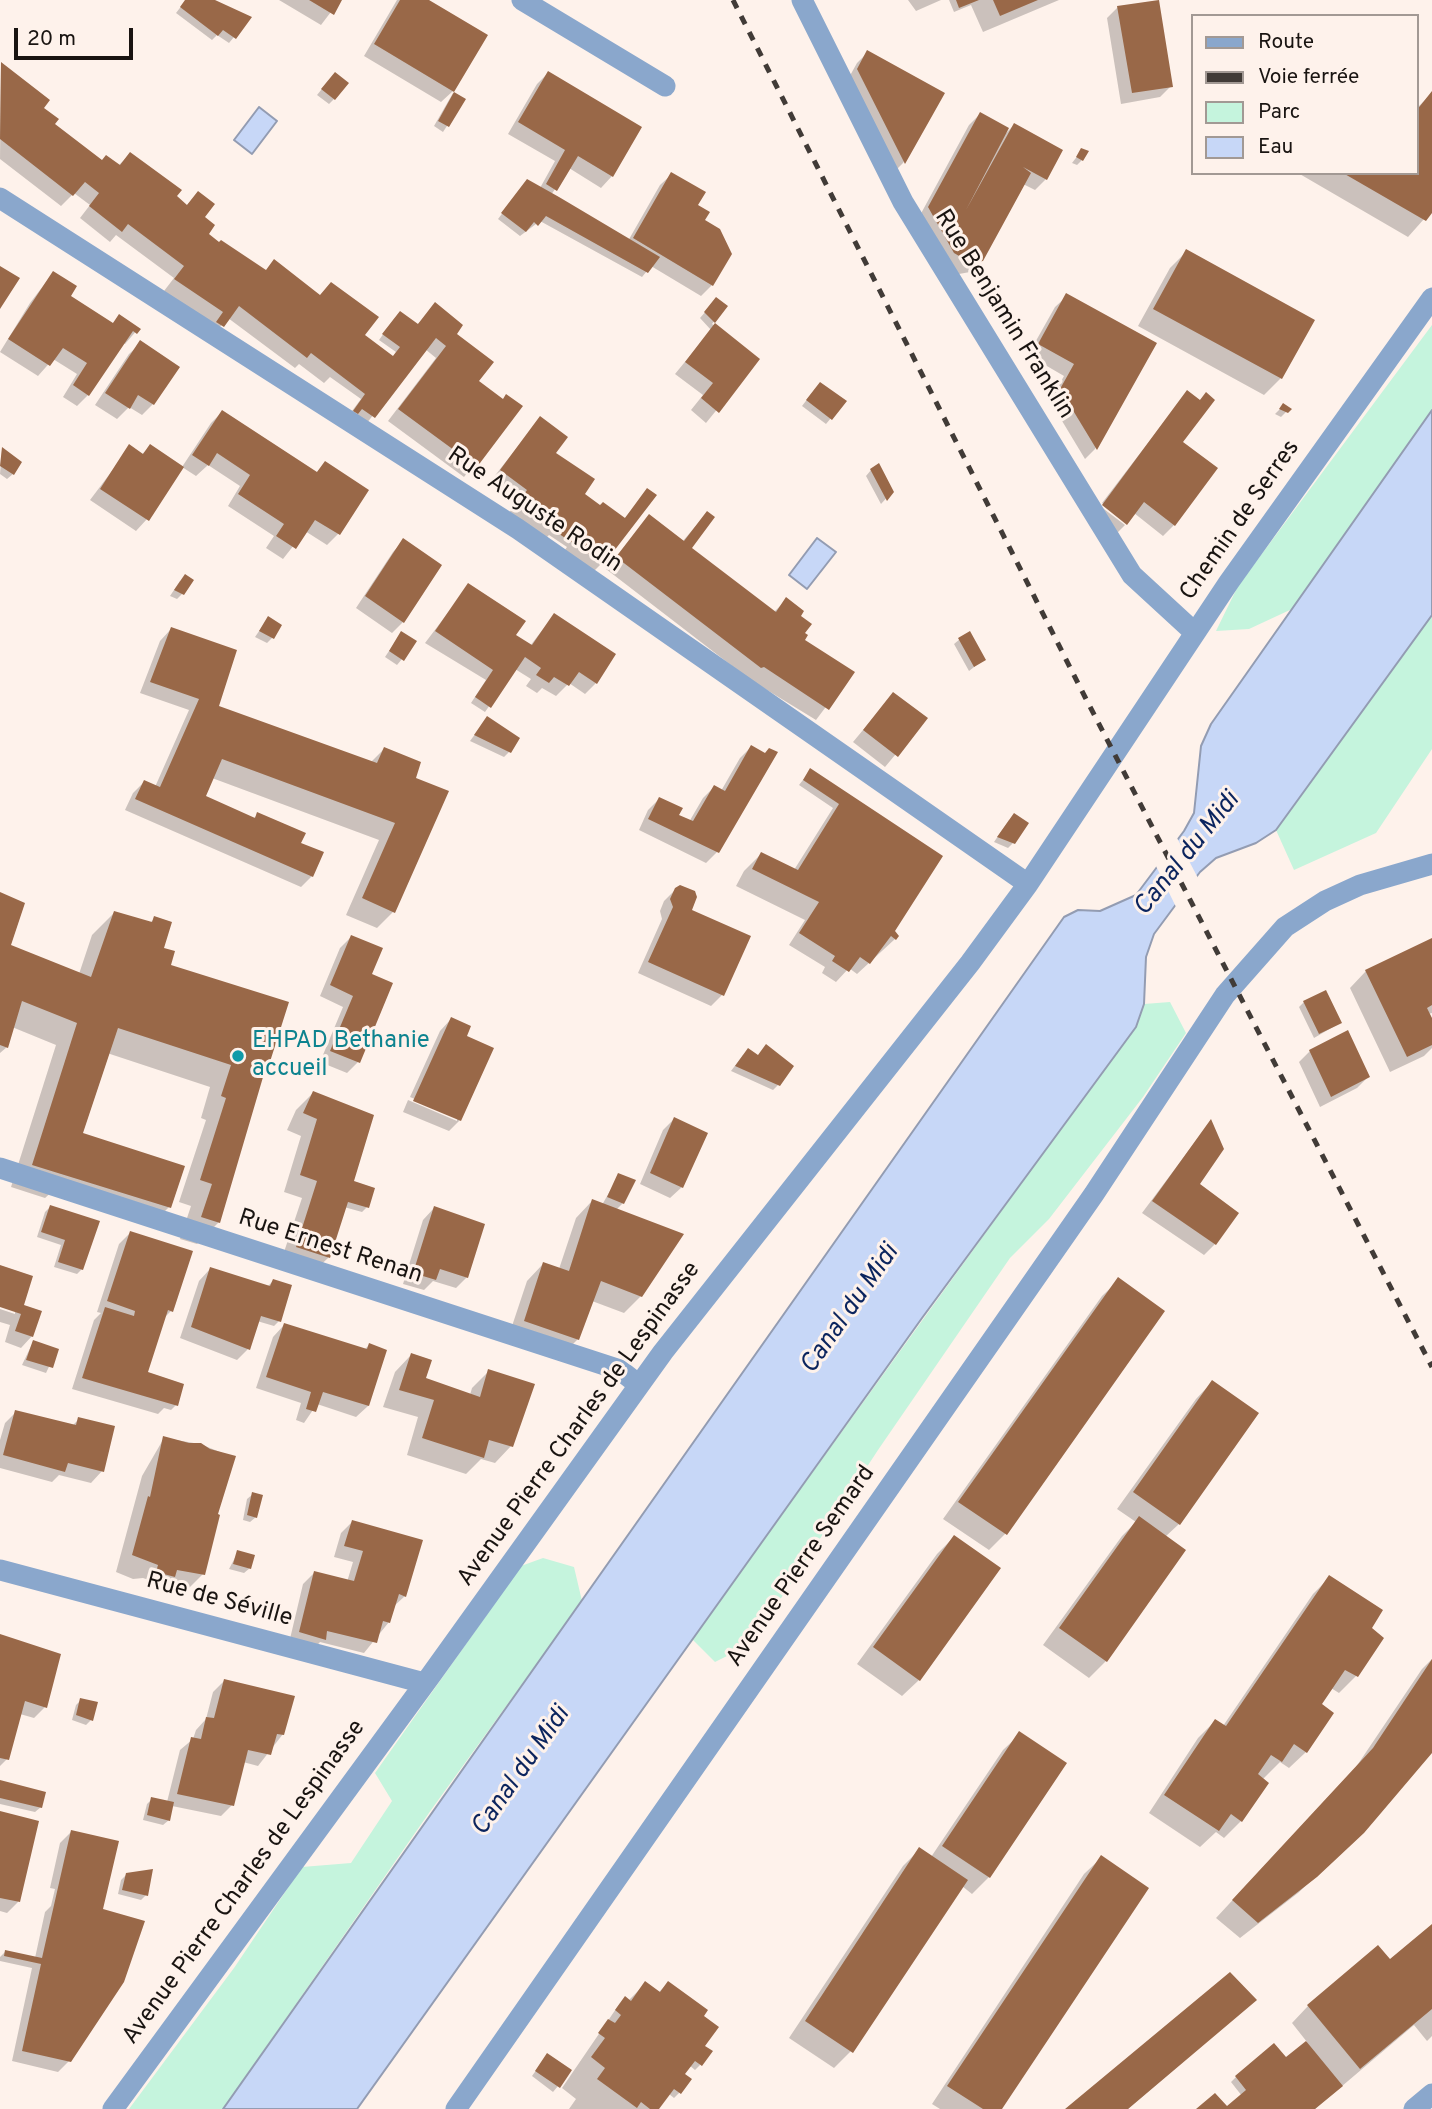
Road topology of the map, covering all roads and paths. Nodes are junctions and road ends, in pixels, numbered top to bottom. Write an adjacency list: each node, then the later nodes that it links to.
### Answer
1 (522, 0): 3 (street)
2 (802, 0): 6 (street, Rue Benjamin Franklin)
3 (665, 86)
4 (0, 198): 9 (street, Rue Auguste Rodin)
5 (1432, 298): 6 (street, Chemin de Serres)
6 (1194, 632): 7 (street, Chemin de Serres)
7 (1098, 778): 9 (street, Avenue Pierre Charles de Lespinasse)
8 (1432, 864): 16 (street, Avenue Pierre Semard)
9 (1028, 884): 11 (street, Avenue Pierre Charles de Lespinasse)
10 (0, 1168): 11 (street, Rue Ernest Renan)
11 (639, 1385): 13 (street, Avenue Pierre Charles de Lespinasse)
12 (0, 1570): 13 (street, Rue de Séville)
13 (424, 1683): 15 (street, Avenue Pierre Charles de Lespinasse)
14 (1432, 2094): 17 (street)
15 (113, 2109)
16 (456, 2109)
17 (1414, 2109)

